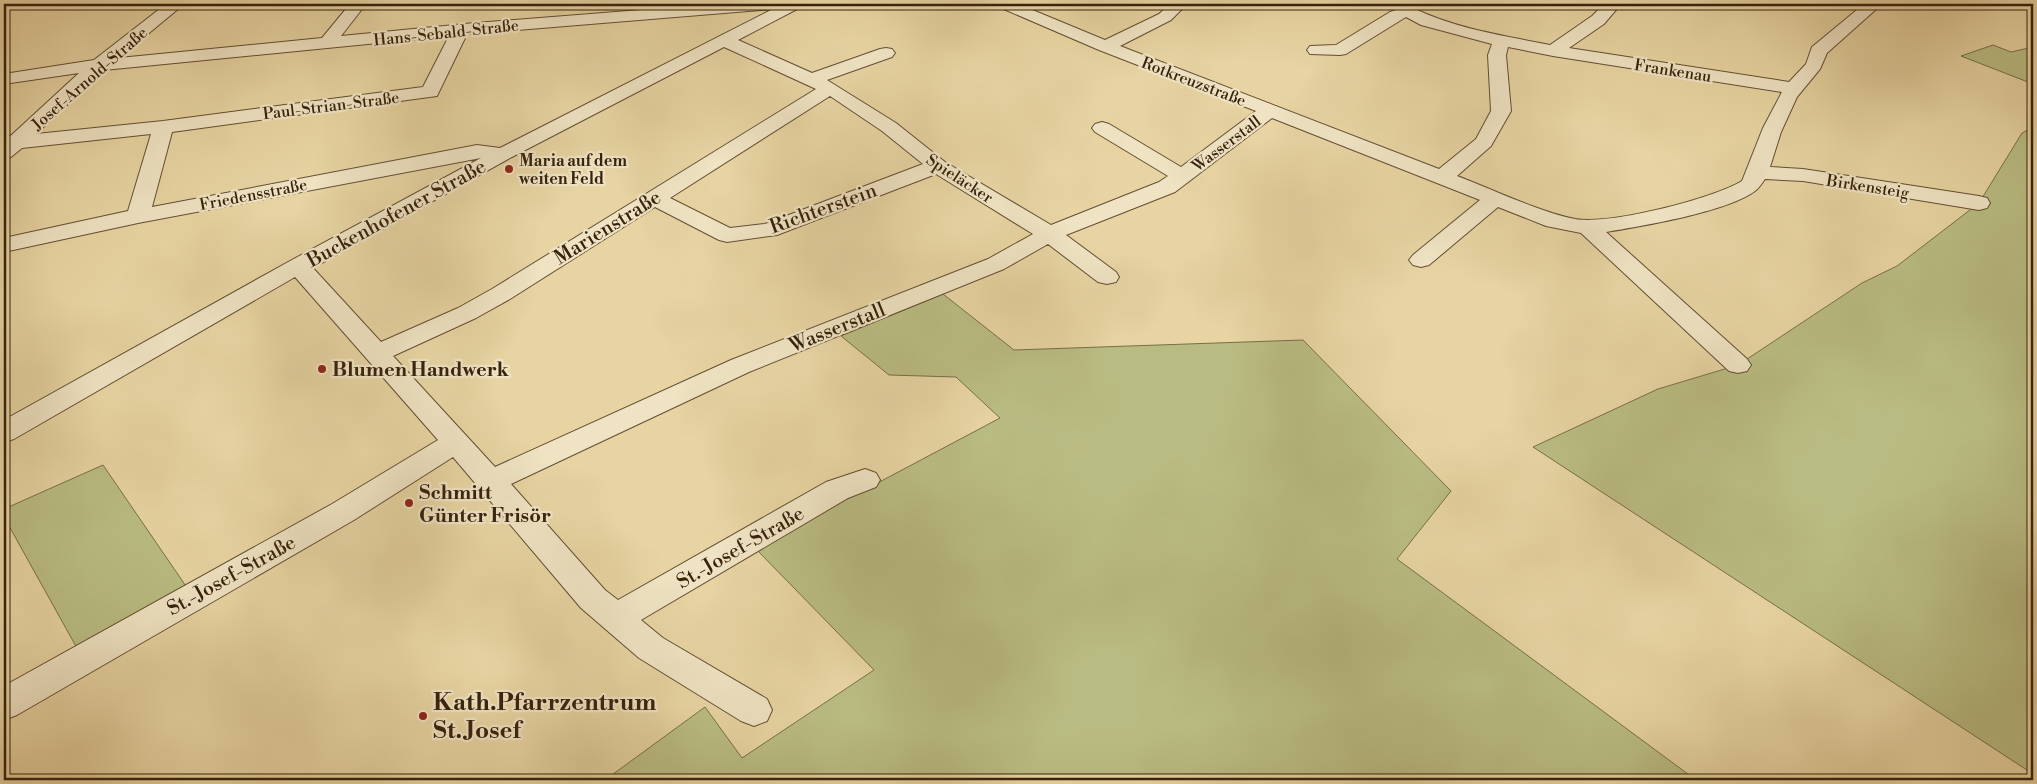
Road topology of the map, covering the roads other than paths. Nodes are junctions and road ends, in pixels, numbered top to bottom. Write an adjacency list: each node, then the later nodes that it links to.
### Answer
1 (176, 4): 19 (street, Josef-Arnold-Straße)
2 (358, 4): 14 (street, Hans-Sebald-Straße)
3 (775, 4): 11 (street, Hans-Sebald-Straße)
4 (794, 4): 12 (street, Buckenhofener Straße)
5 (1005, 4): 15 (street, Rotkreuzstraße)
6 (1179, 4): 15 (street)
7 (1612, 4): 17 (street)
8 (1874, 4): 22 (street)
9 (1408, 8): 13 (street, Frankenau); 16 (street)
10 (496, 10): 11 (street, Paul-Strian-Straße)
11 (468, 29): 14 (street, Hans-Sebald-Straße); 24 (street, Paul-Strian-Straße)
12 (723, 40): 21 (street, Spieläcker); 27 (street, Buckenhofener Straße)
13 (1502, 41): 17 (street, Frankenau); 31 (street)
14 (326, 44): 19 (street, Hans-Sebald-Straße)
15 (1105, 46): 23 (street, Rotkreuzstraße)
16 (1316, 50)
17 (1553, 51): 22 (street, Frankenau)
18 (886, 53): 21 (street)
19 (99, 65): 20 (street, Hans-Sebald-Straße); 26 (street, Josef-Arnold-Straße)
20 (4, 79)
21 (822, 83): 28 (street, Spieläcker); 32 (street, Marienstraße)
22 (1792, 88): 29 (street)
23 (1270, 110): 30 (street, Wasserstall); 31 (street, Rotkreuzstraße)
24 (163, 127): 26 (street, Paul-Strian-Straße); 35 (street)
25 (1102, 128): 30 (street, Wasserstall)
26 (10, 148)
27 (503, 154): 35 (street, Friedensstraße); 40 (street, Buckenhofener Straße)
28 (938, 166): 32 (street, Richterstein); 37 (street, Spieläcker)
29 (1757, 172): 34 (street, Birkensteig); 36 (street)
30 (1182, 176): 37 (street, Wasserstall)
31 (1442, 177): 33 (street, Rotkreuzstraße)
32 (653, 198): 42 (street, Marienstraße)
33 (1495, 198): 36 (street, Rotkreuzstraße); 39 (street)
34 (1979, 203)
35 (138, 216): 38 (street, Friedensstraße)
36 (1587, 227): 43 (street)
37 (1049, 234): 41 (street, Spieläcker); 47 (street, Wasserstall)
38 (4, 245)
39 (1421, 260)
40 (298, 266): 42 (street); 44 (street, Buckenhofener Straße)
41 (1107, 277)
42 (376, 353): 45 (street)
43 (1738, 365)
44 (4, 432)
45 (456, 442): 47 (street); 49 (street, St.-Josef-Straße)
46 (865, 480): 48 (street, St.-Josef-Straße)
47 (491, 481): 48 (street)
48 (616, 618): 50 (street)
49 (4, 704)
50 (754, 710)

